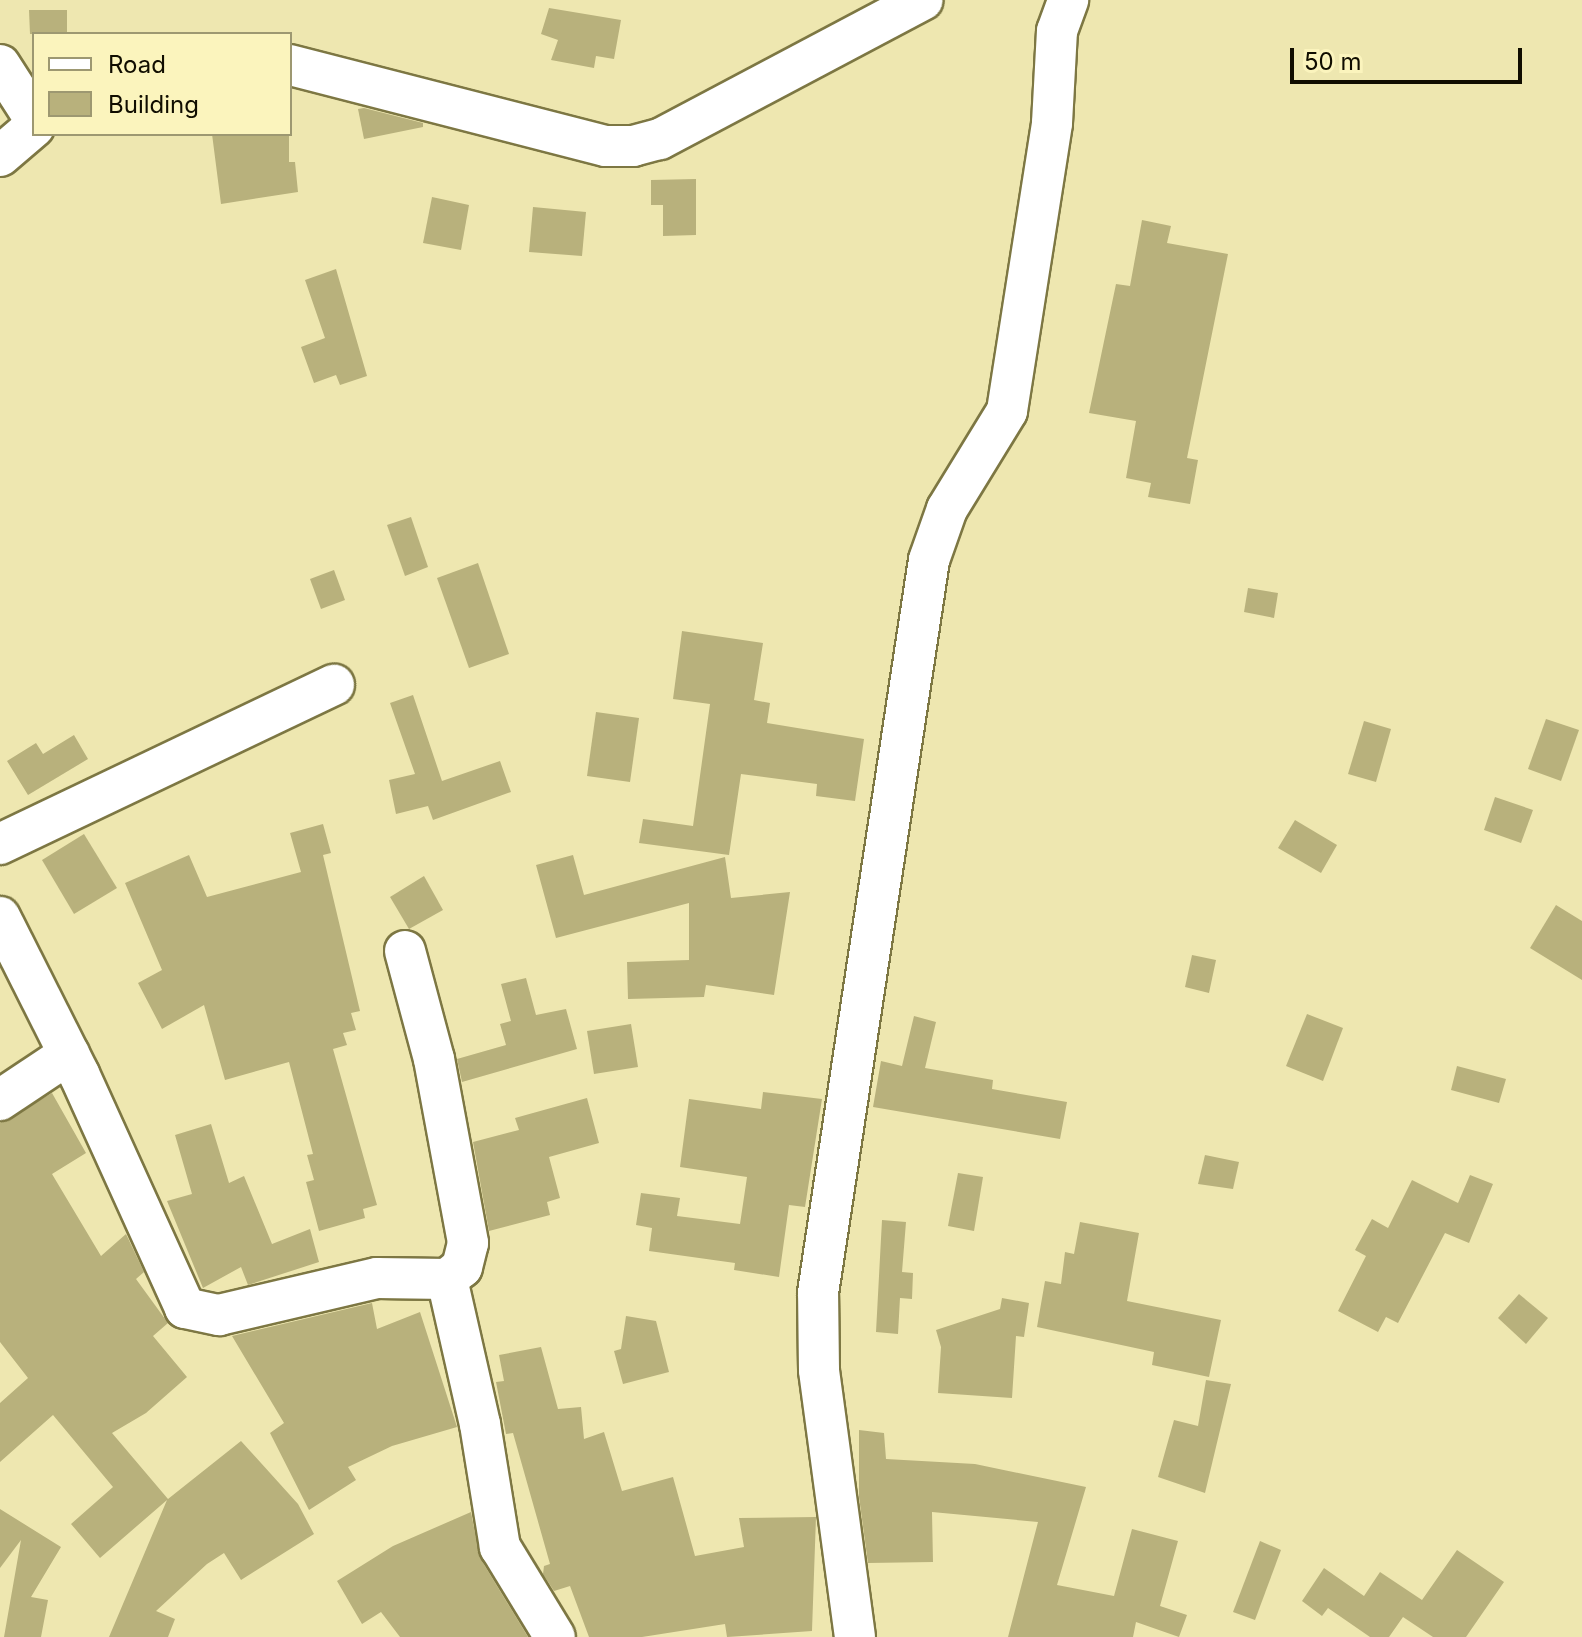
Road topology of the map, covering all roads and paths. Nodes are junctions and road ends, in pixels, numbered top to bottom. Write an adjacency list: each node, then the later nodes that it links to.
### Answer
1 (923, 0): 4 (street)
2 (1068, 0): 16 (street)
3 (0, 65): 5 (street)
4 (292, 66)
5 (32, 115)
6 (32, 129): 7 (street)
7 (0, 156)
8 (334, 685): 9 (street)
9 (0, 844)
10 (0, 917): 12 (street)
11 (405, 951): 14 (street)
12 (69, 1054): 13 (street); 14 (street)
13 (0, 1100)
14 (447, 1279): 15 (street)
15 (555, 1637)
16 (855, 1637)

